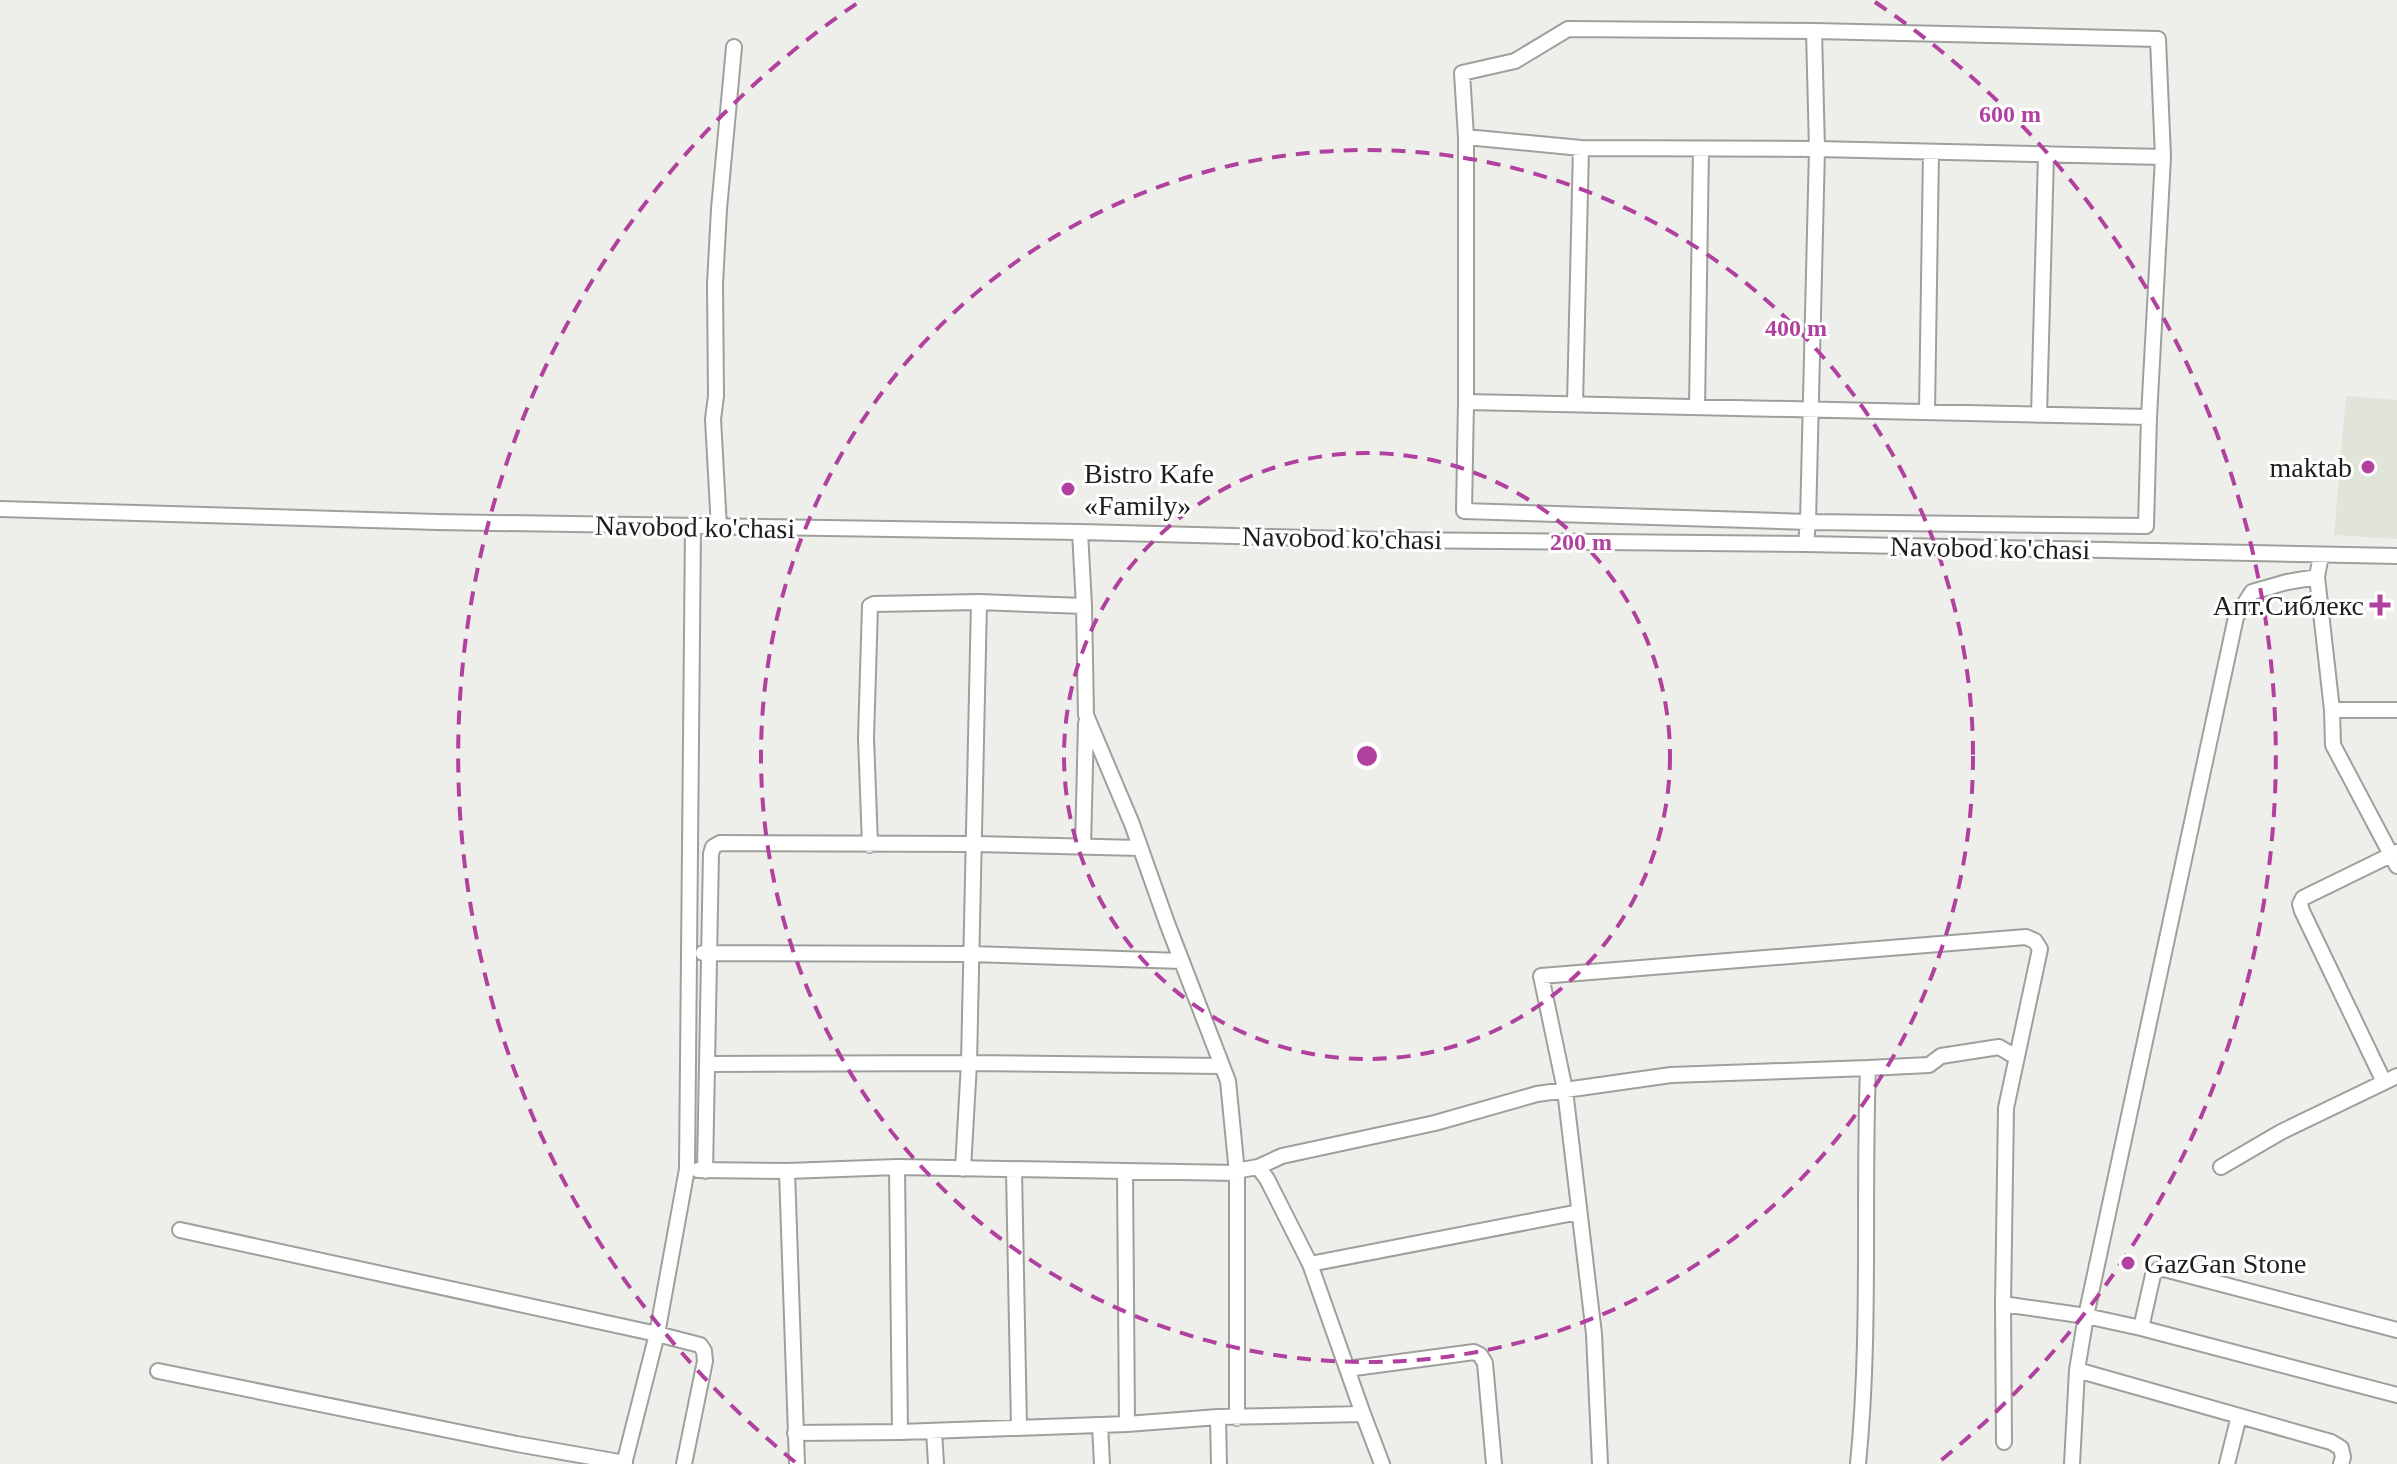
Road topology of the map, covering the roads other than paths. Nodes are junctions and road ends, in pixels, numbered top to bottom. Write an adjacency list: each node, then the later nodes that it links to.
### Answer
1 (1814, 31): 3 (street); 6 (street); 9 (street)
2 (734, 47): 20 (street)
3 (1466, 137): 4 (street); 10 (street)
4 (1581, 148): 5 (street); 11 (street)
5 (1701, 149): 6 (street); 12 (street)
6 (1817, 149): 7 (street); 13 (street)
7 (1931, 152): 8 (street); 14 (street)
8 (2046, 154): 9 (street); 15 (street)
9 (2163, 157): 16 (street)
10 (1466, 402): 11 (street); 18 (street)
11 (1575, 404): 12 (street)
12 (1697, 407): 13 (street)
13 (1811, 410): 14 (street); 18 (street)
14 (1927, 412): 15 (street)
15 (2039, 415): 16 (street)
16 (2149, 417): 18 (street)
17 (0, 509): 19 (street, Navobod ko'chasi)
18 (1808, 522): 22 (street)
19 (693, 527): 20 (street, Navobod ko'chasi); 36 (street)
20 (719, 528): 21 (street, Navobod ko'chasi)
21 (1080, 532): 22 (street, Navobod ko'chasi); 27 (street)
22 (1806, 544): 23 (street, Navobod ko'chasi)
23 (2321, 555): 24 (street, Navobod ko'chasi); 25 (street)
24 (2397, 556)
25 (2317, 577): 28 (street); 61 (street)
26 (979, 602): 27 (street); 31 (street); 32 (street)
27 (1084, 606): 30 (street)
28 (2332, 710): 29 (street); 35 (street)
29 (2397, 710)
30 (1086, 715): 33 (street); 34 (street)
31 (974, 844): 32 (street); 33 (street); 38 (street)
32 (870, 845): 37 (street)
33 (1083, 847): 34 (street)
34 (1140, 848): 39 (street)
35 (2395, 857): 45 (street)
36 (689, 951): 37 (street); 50 (street)
37 (710, 953): 38 (street); 42 (street)
38 (971, 954): 39 (street); 41 (street)
39 (1182, 961): 43 (street)
40 (2016, 1057): 44 (street); 46 (street); 60 (street)
41 (969, 1063): 42 (street); 43 (street); 51 (street)
42 (708, 1064): 52 (street)
43 (1222, 1066): 56 (street)
44 (1868, 1068): 46 (street); 89 (street)
45 (2390, 1079): 49 (street)
46 (1565, 1090): 48 (street); 57 (street)
47 (897, 1167): 51 (street); 53 (street); 77 (street)
48 (1258, 1167): 56 (street); 59 (street)
49 (2221, 1167)
50 (687, 1169): 52 (street); 64 (street)
51 (963, 1169): 54 (street)
52 (705, 1171): 53 (street)
53 (787, 1171): 78 (street)
54 (1014, 1171): 55 (street); 75 (street)
55 (1125, 1172): 56 (street); 73 (street)
56 (1236, 1172): 72 (street)
57 (1579, 1212): 59 (street); 88 (street)
58 (180, 1230): 64 (street)
59 (1310, 1264): 65 (street)
60 (2003, 1304): 61 (street); 79 (street)
61 (2086, 1316): 62 (street); 66 (street)
62 (2141, 1328): 63 (street); 68 (street)
63 (2397, 1330)
64 (657, 1334): 80 (street); 81 (street)
65 (1347, 1369): 69 (street); 87 (street)
66 (2077, 1370): 70 (street); 90 (street)
67 (158, 1371): 80 (street)
68 (2397, 1395)
69 (1363, 1414): 72 (street); 86 (street)
70 (2239, 1416): 91 (street); 92 (street)
71 (1218, 1417): 72 (street); 73 (street); 85 (street)
72 (1237, 1418)
73 (1127, 1424): 74 (street)
74 (1100, 1425): 75 (street); 84 (street)
75 (1019, 1428): 76 (street)
76 (934, 1431): 77 (street); 83 (street)
77 (900, 1432): 78 (street)
78 (795, 1433): 82 (street)
79 (2004, 1442)
80 (624, 1463)
81 (684, 1464)
82 (797, 1464)
83 (936, 1464)
84 (1102, 1464)
85 (1219, 1464)
86 (1382, 1464)
87 (1494, 1464)
88 (1600, 1464)
89 (1858, 1464)
90 (2072, 1464)
91 (2227, 1464)
92 (2341, 1464)

